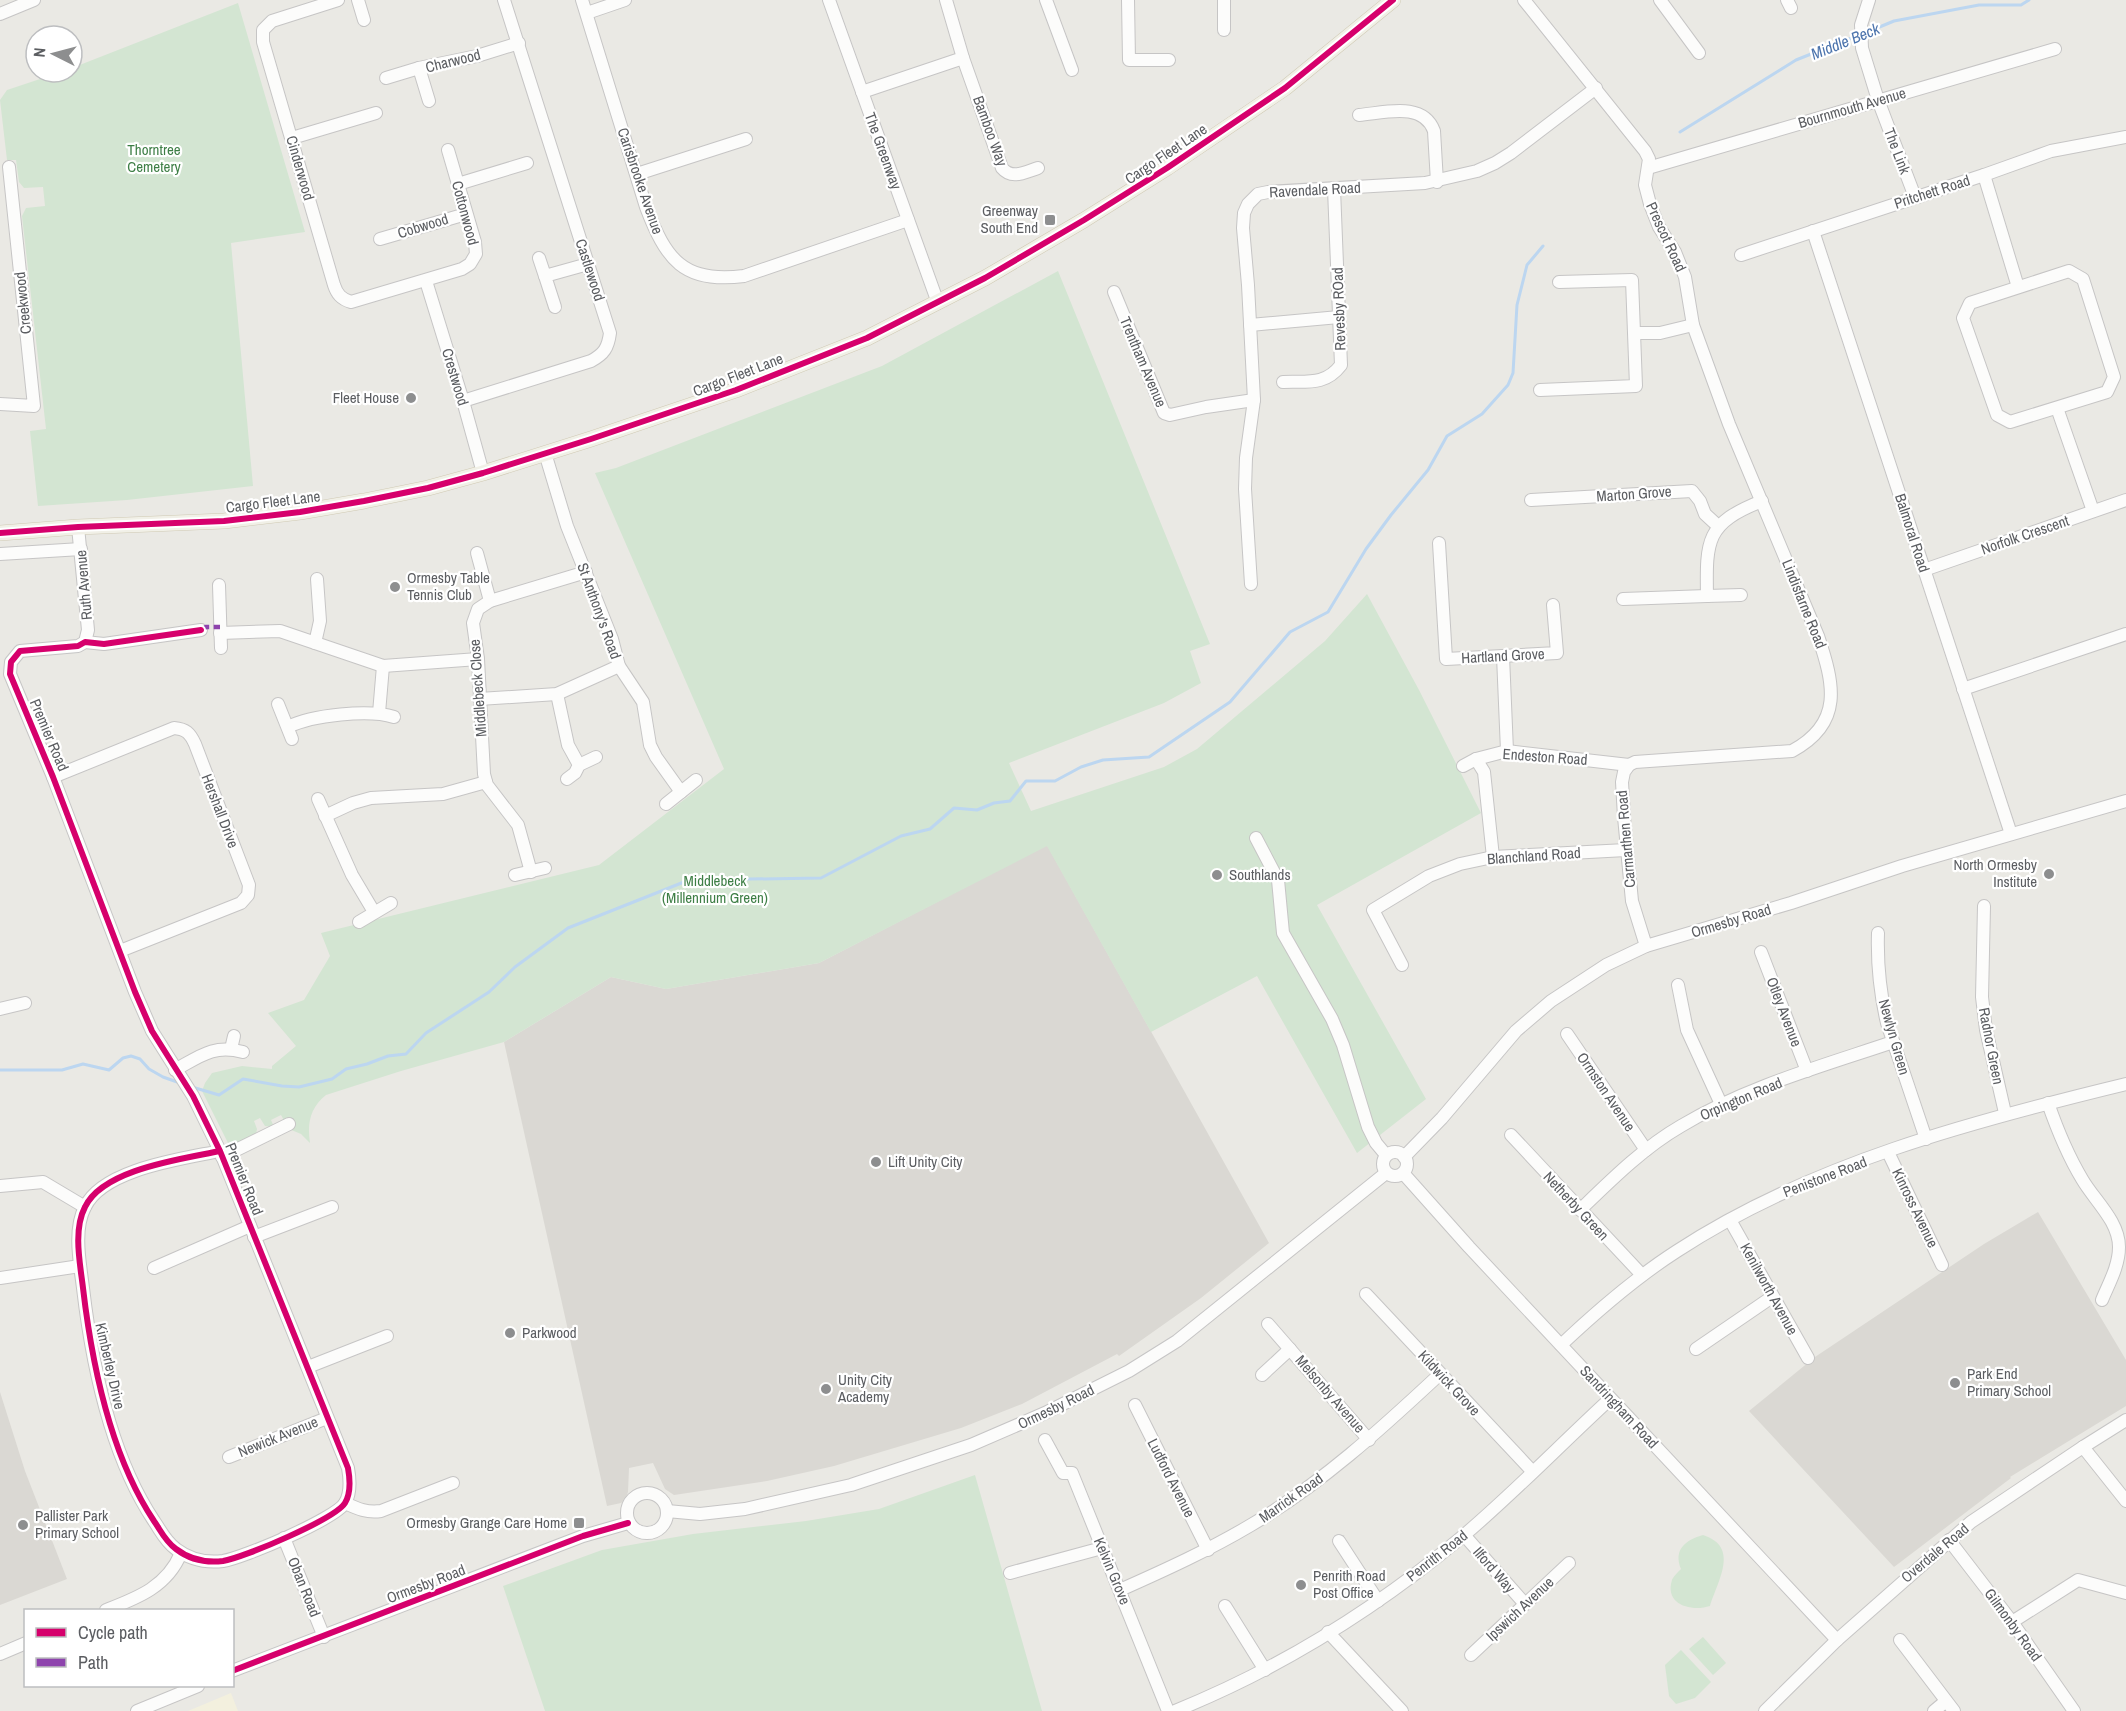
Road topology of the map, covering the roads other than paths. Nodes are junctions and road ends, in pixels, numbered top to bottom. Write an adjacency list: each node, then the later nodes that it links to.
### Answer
1 (34, 0): 17 (street)
2 (338, 0): 35 (street, Cinderwood)
3 (357, 0): 18 (street)
4 (504, 0): 20 (street, Castlewood)
5 (582, 0): 16 (street, Carisbrooke Avenue)
6 (625, 0): 16 (street)
7 (829, 0): 29 (street, The Greenway)
8 (946, 0): 23 (street, Bamboo Way)
9 (1046, 0): 26 (street)
10 (1128, 0): 24 (street)
11 (1224, 0): 19 (street)
12 (1393, 0): 60 (main road, Cargo Fleet Lane)
13 (1524, 0): 28 (street)
14 (1660, 0): 22 (street)
15 (1869, 0): 30 (street, The Link)
16 (587, 13): 42 (street, Carisbrooke Avenue)
17 (0, 14)
18 (363, 20)
19 (1224, 30)
20 (519, 43): 25 (street, Charwood); 54 (street, Castlewood)
21 (2055, 49): 30 (street, Bournmouth Avenue)
22 (1699, 53)
23 (963, 58): 29 (street); 40 (street, Bamboo Way)
24 (1169, 60)
25 (419, 68): 27 (street); 31 (street, Charwood)
26 (1071, 69)
27 (386, 78)
28 (1596, 88): 41 (street, Prescot Road); 44 (street, Ravendale Road)
29 (862, 92): 49 (street, The Greenway)
30 (1878, 100): 41 (street, Bournmouth Avenue); 47 (street, The Link)
31 (429, 101)
32 (376, 113): 35 (street)
33 (1359, 115): 44 (street)
34 (2126, 137): 43 (street, Pritchett Road)
35 (292, 138): 56 (street, Cinderwood)
36 (746, 139): 42 (street)
37 (448, 150): 45 (street, Cottonwood)
38 (527, 164): 45 (street)
39 (9, 167): 70 (street, Creekwood)
40 (1038, 168)
41 (1648, 168): 64 (street, Prescot Road)
42 (637, 174): 49 (street, Carisbrooke Avenue)
43 (1984, 176): 47 (street, Pritchett Road); 58 (street)
44 (1437, 182): 46 (street, Ravendale Road)
45 (458, 184): 48 (street, Cottonwood)
46 (1334, 189): 62 (street, Revesby ROad); 63 (street, Ravendale Road)
47 (1915, 197): 50 (street, Pritchett Road)
48 (466, 214): 51 (street, Cobwood); 56 (street, Cottonwood)
49 (908, 220): 60 (street, The Greenway)
50 (1813, 231): 52 (street, Pritchett Road); 85 (street, Balmoral Road)
51 (380, 239)
52 (1741, 255)
53 (539, 258): 55 (street)
54 (588, 264): 55 (street); 69 (street, Castlewood)
55 (545, 276): 61 (street)
56 (426, 281): 69 (street, Crestwood)
57 (1559, 282): 65 (street)
58 (2019, 286): 71 (street); 71 (street)
59 (1114, 292): 68 (street, Trentham Avenue)
60 (938, 303): 72 (main road, Cargo Fleet Lane)
61 (555, 307)
62 (1339, 317): 63 (street); 66 (street, Revesby ROad)
63 (1250, 325): 68 (street, Ravendale Road)
64 (1693, 325): 65 (street); 76 (street, Lindisfarne Road)
65 (1635, 333): 67 (street)
66 (1283, 382)
67 (1540, 390)
68 (1254, 400): 88 (street, Ravendale Road)
69 (463, 401): 73 (street, Crestwood)
70 (0, 404)
71 (2057, 408): 77 (street)
72 (545, 453): 73 (main road, Cargo Fleet Lane); 86 (street, St Anthony's Road)
73 (483, 472): 79 (main road, Cargo Fleet Lane)
74 (2126, 500): 77 (street, Norfolk Crescent)
75 (1531, 501): 78 (street, Marton Grove)
76 (1762, 501): 78 (street); 115 (street, Lindisfarne Road)
77 (2093, 511): 85 (street, Norfolk Crescent)
78 (1718, 526): 91 (street)
79 (78, 527): 80 (main road, Cargo Fleet Lane); 82 (street, Ruth Avenue)
80 (0, 533)
81 (1439, 543): 101 (street, Hartland Grove)
82 (81, 549): 84 (street); 98 (street, Ruth Avenue)
83 (477, 553): 93 (street)
84 (0, 554)
85 (1924, 570): 105 (street, Balmoral Road)
86 (586, 572): 93 (street); 104 (street, St Anthony's Road)
87 (317, 579): 99 (street)
88 (1251, 584)
89 (219, 585): 96 (street)
90 (1741, 595): 91 (street)
91 (1707, 596): 92 (street)
92 (1623, 598)
93 (490, 601): 102 (street, Middlebeck Close)
94 (1554, 605): 101 (street, Hartland Grove)
95 (201, 630): 98 (street)
96 (220, 633): 99 (street); 100 (street)
97 (2126, 634): 105 (street)
98 (85, 642): 117 (street, Premier Road)
99 (315, 643): 103 (street)
100 (221, 648)
101 (1503, 656): 111 (street)
102 (478, 659): 103 (street); 107 (street, Middlebeck Close)
103 (383, 666): 109 (street)
104 (619, 666): 106 (street); 121 (street, St Anthony's Road)
105 (1963, 689): 126 (street, Balmoral Road)
106 (557, 694): 107 (street); 114 (street)
107 (479, 699): 120 (street, Middlebeck Close)
108 (278, 704): 109 (street)
109 (379, 714): 110 (street)
110 (394, 717)
111 (1507, 751): 113 (street, Endeston Road); 115 (street, Endeston Road)
112 (596, 757): 114 (street)
113 (1476, 759): 116 (street, Endeston Road); 129 (street)
114 (579, 765): 118 (street)
115 (1629, 765): 128 (street, Carmarthen Road)
116 (1463, 766)
117 (53, 777): 139 (street, Premier Road); 139 (street, Hershall Drive)
118 (567, 779)
119 (696, 780): 121 (street)
120 (486, 782): 125 (street); 131 (street)
121 (681, 792): 124 (street)
122 (318, 799): 125 (street)
123 (2126, 801): 126 (street, Ormesby Road)
124 (666, 804)
125 (325, 816): 135 (street)
126 (2011, 834): 138 (street, Ormesby Road)
127 (1256, 838): 160 (street)
128 (1626, 850): 129 (street, Blanchland Road); 138 (street, Carmarthen Road)
129 (1493, 857): 141 (street, Blanchland Road)
130 (545, 868): 131 (street)
131 (531, 872): 132 (street)
132 (515, 875)
133 (391, 903): 135 (street)
134 (1984, 906): 153 (street, Radnor Green)
135 (374, 912): 136 (street)
136 (359, 922)
137 (1878, 933): 146 (street, Newlyn Green)
138 (1646, 946): 161 (street, Ormesby Road)
139 (120, 951): 149 (street, Premier Road)
140 (1761, 952): 148 (street, Otley Avenue)
141 (1402, 965)
142 (1678, 985): 152 (street)
143 (25, 1003): 144 (street)
144 (0, 1009)
145 (1567, 1034): 157 (street, Ormston Avenue)
146 (1893, 1042): 148 (street, Orpington Road); 156 (street, Newlyn Green)
147 (236, 1046): 149 (street)
148 (1807, 1071): 152 (street, Orpington Road)
149 (177, 1073): 159 (street, Premier Road)
150 (2126, 1084): 151 (street, Penistone Road)
151 (2048, 1103): 153 (street, Penistone Road); 170 (street)
152 (1721, 1104): 157 (street, Orpington Road)
153 (2006, 1113): 156 (street, Penistone Road)
154 (289, 1124): 159 (street)
155 (1511, 1135): 167 (street, Netherby Green)
156 (1926, 1139): 158 (street, Penistone Road)
157 (1646, 1149): 167 (street, Orpington Road)
158 (1888, 1152): 168 (street, Penistone Road); 171 (street, Kinross Avenue)
159 (221, 1154): 165 (street); 169 (street, Premier Road)
160 (1386, 1155): 161 (street); 162 (street)
161 (1404, 1157): 163 (street)
162 (1386, 1173): 163 (street); 200 (street, Ormesby Road)
163 (1403, 1173): 181 (street, Sandringham Road)
164 (0, 1186): 165 (street)
165 (85, 1207): 172 (street, Kimberley Drive)
166 (332, 1208): 169 (street)
167 (1580, 1210): 174 (street, Netherby Green)
168 (1730, 1220): 174 (street, Penistone Road); 177 (street, Kenilworth Avenue)
169 (252, 1231): 173 (street); 185 (street, Premier Road)
170 (2122, 1235): 178 (street)
171 (1942, 1265)
172 (80, 1266): 175 (street); 208 (street, Kimberley Drive)
173 (154, 1268)
174 (1642, 1275): 181 (street, Penistone Road)
175 (0, 1278)
176 (1366, 1294): 186 (street, Kildwick Grove)
177 (1772, 1297): 183 (street); 184 (street, Kenilworth Avenue)
178 (2102, 1300)
179 (1268, 1324): 182 (street, Melsonby Avenue)
180 (387, 1336): 185 (street)
181 (1561, 1345): 188 (street, Sandringham Road)
182 (1290, 1349): 187 (street); 193 (street, Melsonby Avenue)
183 (1696, 1349)
184 (1808, 1358)
185 (308, 1367): 190 (street, Premier Road)
186 (1440, 1374): 193 (street, Marrick Road); 196 (street, Kildwick Grove)
187 (1262, 1375)
188 (1610, 1399): 196 (street, Penrith Road); 220 (street, Sandringham Road)
189 (1135, 1405): 207 (street, Ludford Avenue)
190 (327, 1418): 195 (street, Newick Avenue); 199 (street, Premier Road)
191 (2126, 1420): 194 (street, Overdale Road)
192 (1045, 1440): 206 (street, Kelvin Grove)
193 (1369, 1440): 207 (street, Marrick Road)
194 (2083, 1447): 198 (street); 205 (street, Overdale Road)
195 (229, 1457)
196 (1532, 1471): 202 (street, Penrith Road)
197 (453, 1483): 199 (street)
198 (2126, 1501)
199 (345, 1503): 203 (street)
200 (667, 1512): 201 (street); 201 (street)
201 (628, 1522): 219 (street, Ormesby Road)
202 (1464, 1535): 213 (street, Penrith Road); 214 (street, Ilford Way)
203 (284, 1538): 208 (street); 219 (street, Oban Road)
204 (1339, 1540): 213 (street)
205 (1949, 1540): 217 (street, Gilmonby Road); 220 (street, Overdale Road)
206 (1102, 1548): 210 (street); 211 (street, Kelvin Grove)
207 (1208, 1550): 211 (street, Marrick Road)
208 (181, 1553): 216 (street)
209 (1569, 1563): 214 (street, Ipswich Avenue)
210 (1010, 1573)
211 (1120, 1590): 230 (street, Kelvin Grove)
212 (2126, 1593): 217 (street)
213 (1378, 1601): 218 (street, Penrith Road)
214 (1525, 1604): 224 (street, Ipswich Avenue)
215 (1224, 1606): 226 (street)
216 (111, 1609)
217 (2012, 1622): 236 (street, Gilmonby Road)
218 (1328, 1632): 226 (street, Penrith Road); 232 (street)
219 (324, 1637): 225 (street, Ormesby Road)
220 (1837, 1640): 233 (street, Overdale Road)
221 (1900, 1640): 228 (street)
222 (24, 1644): 223 (street)
223 (0, 1654)
224 (1471, 1655)
225 (234, 1670)
226 (1265, 1670): 231 (street, Penrith Road)
227 (196, 1687): 229 (street)
228 (1946, 1701): 234 (street); 235 (street)
229 (137, 1711)
230 (1168, 1711)
231 (1175, 1711)
232 (1402, 1711)
233 (1765, 1711)
234 (1934, 1711)
235 (1954, 1711)
236 (2074, 1711)

